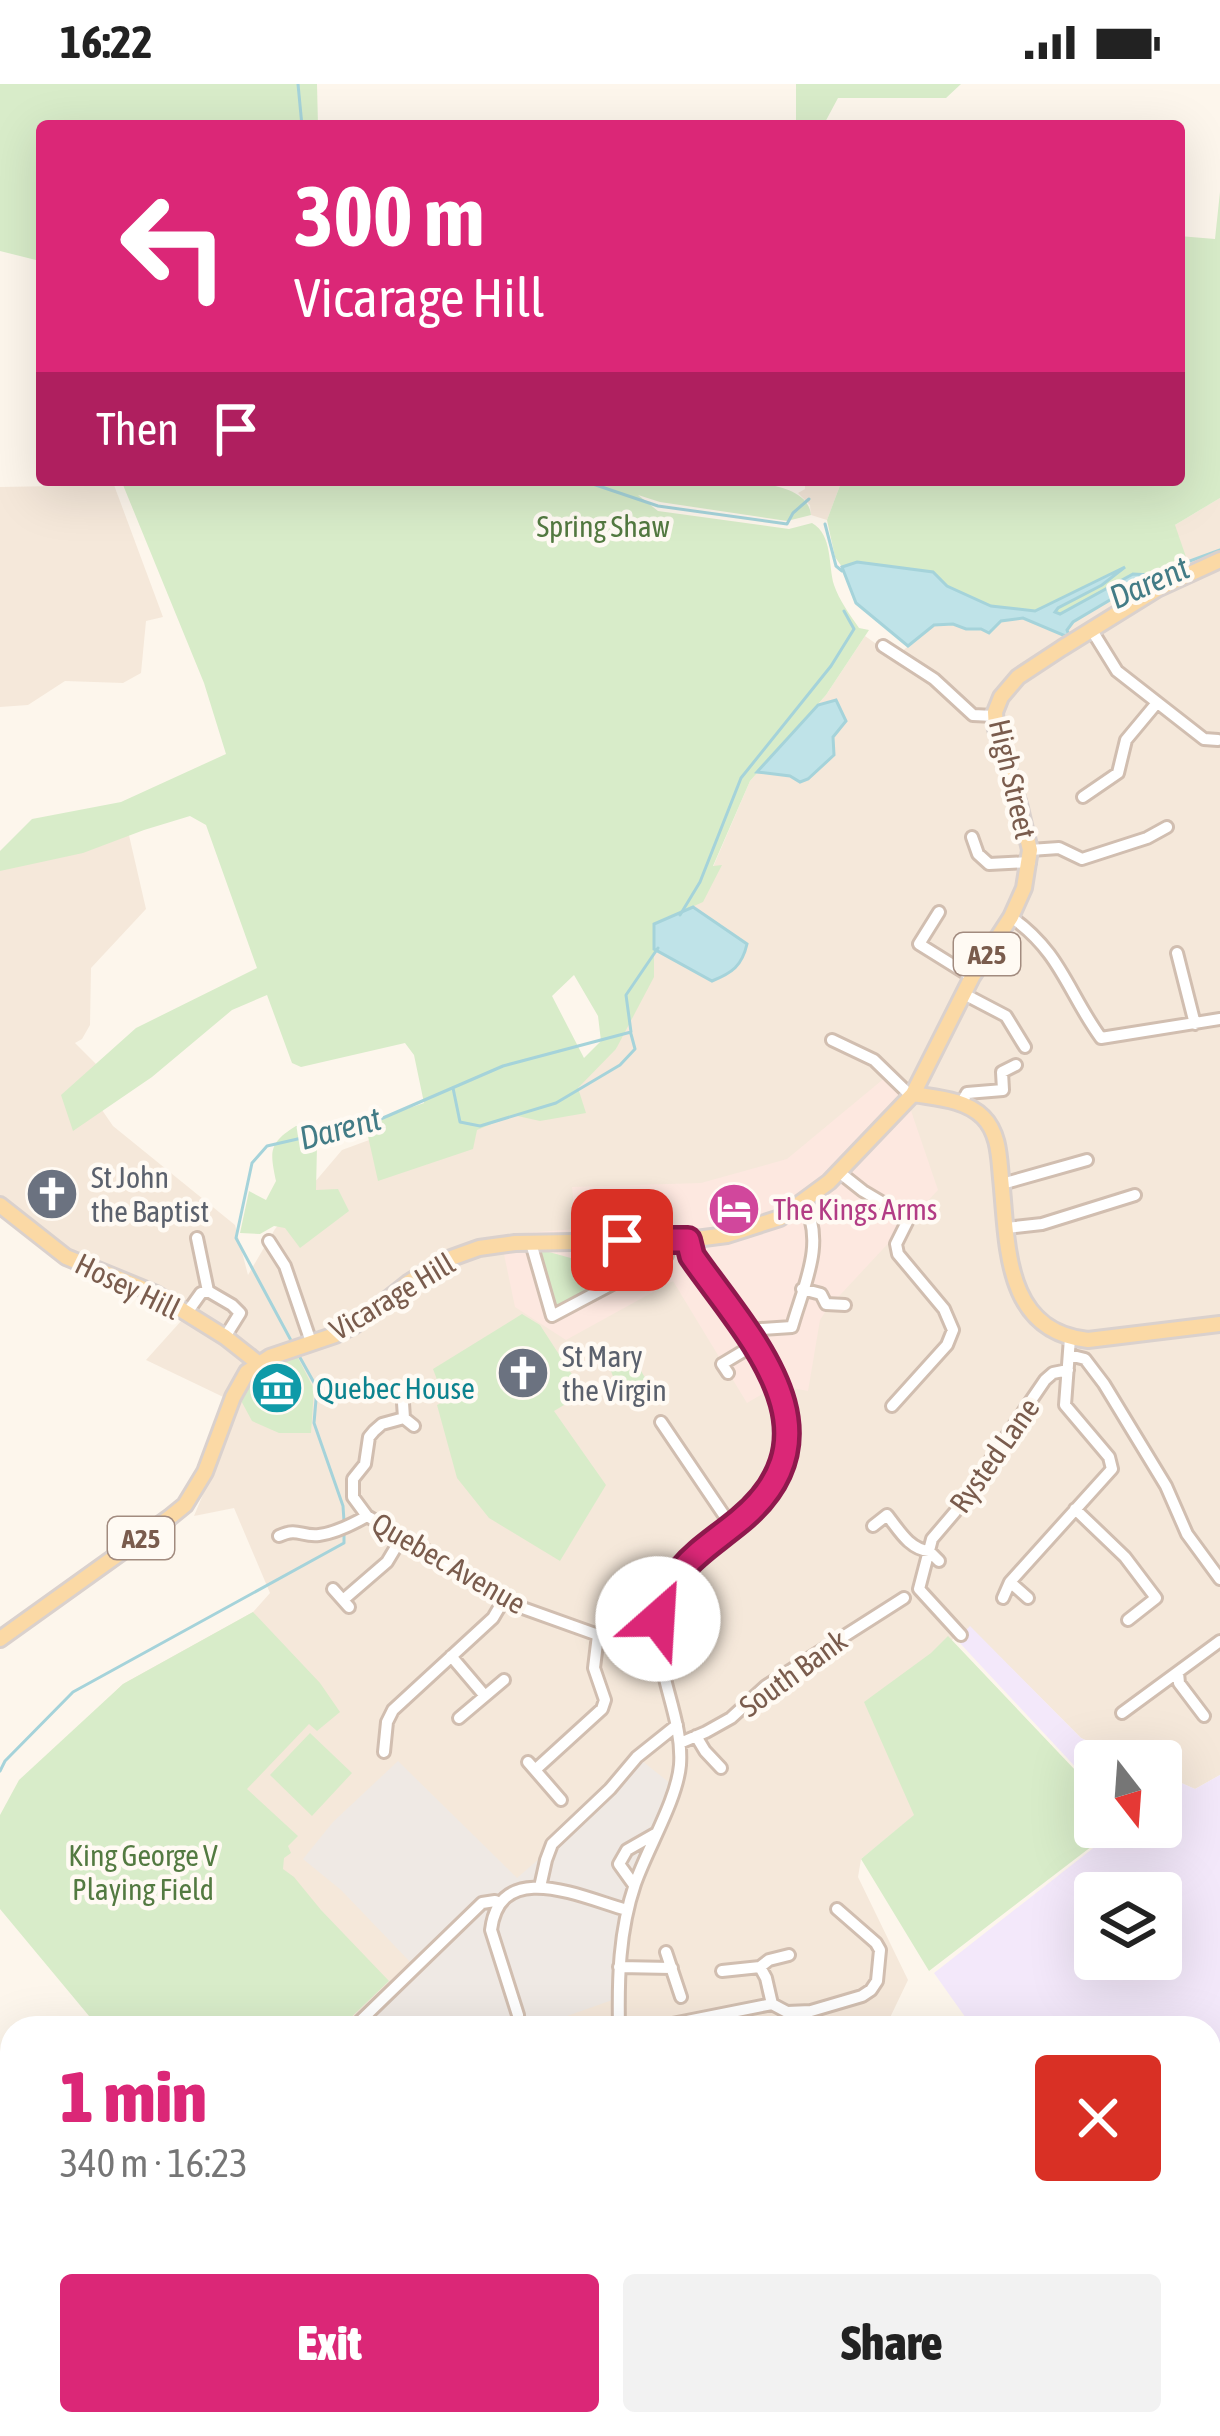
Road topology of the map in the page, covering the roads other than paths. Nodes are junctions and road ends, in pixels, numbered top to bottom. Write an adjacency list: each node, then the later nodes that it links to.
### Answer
1 (1220, 560): 2 (main road, High Street)
2 (1091, 629): 4 (street); 5 (main road, High Street)
3 (883, 646): 5 (street)
4 (1156, 704): 7 (street); 8 (street)
5 (994, 716): 12 (main road, High Street)
6 (1108, 737): 7 (street)
7 (1126, 740): 9 (street)
8 (1218, 740)
9 (1083, 797)
10 (1167, 827): 12 (street)
11 (972, 837): 12 (street)
12 (1030, 856): 14 (main road, High Street / A25)
13 (939, 912): 16 (street)
14 (1010, 917): 16 (main road, High Street / A25); 19 (street)
15 (1177, 953): 19 (street)
16 (972, 977): 17 (main road, High Street / A25)
17 (964, 994): 21 (street); 23 (main road, High Street / A25)
18 (1220, 1019): 19 (street)
19 (1195, 1024)
20 (832, 1040): 23 (street)
21 (1025, 1047)
22 (1016, 1065): 24 (street)
23 (912, 1095): 24 (main road); 26 (main road, A25)
24 (961, 1104): 27 (main road)
25 (1087, 1160): 27 (street)
26 (839, 1172): 28 (main road, A25); 52 (street)
27 (1002, 1184): 31 (main road)
28 (803, 1202): 34 (main road, A25); 37 (street)
29 (0, 1205): 40 (main road, Hosey Hill)
30 (1129, 1211): 31 (street)
31 (1006, 1228): 44 (main road)
32 (197, 1238): 38 (street)
33 (667, 1240): 34 (main road, Vicarage Hill / A25); 36 (main road, Vicarage Hill / A25); 36 (street)
34 (688, 1240): 42 (street)
35 (269, 1241): 45 (street)
36 (531, 1243): 45 (main road, Vicarage Hill / A25)
37 (802, 1289): 39 (street); 42 (street)
38 (208, 1291): 40 (street); 43 (street)
39 (845, 1304)
40 (187, 1314): 43 (main road, Hosey Hill)
41 (1220, 1324): 44 (main road)
42 (747, 1330): 46 (street)
43 (225, 1336): 48 (main road, Hosey Hill)
44 (1070, 1338): 47 (street)
45 (311, 1342): 48 (main road, A25)
46 (757, 1343): 49 (street); 57 (street)
47 (1069, 1355): 50 (street); 62 (street)
48 (258, 1363): 73 (main road, A25)
49 (725, 1369)
50 (1068, 1370): 54 (street); 60 (street, Rysted Lane)
51 (402, 1388): 55 (street, Quebec Avenue)
52 (892, 1406)
53 (661, 1422): 57 (street)
54 (1075, 1509): 63 (street); 69 (street)
55 (367, 1516): 58 (street); 59 (street, Quebec Avenue)
56 (873, 1526): 60 (street)
57 (732, 1527): 71 (street)
58 (279, 1536)
59 (402, 1538): 64 (street); 68 (street, Quebec Avenue)
60 (929, 1551): 61 (street); 72 (street)
61 (939, 1561)
62 (1220, 1579)
63 (1010, 1582): 66 (street); 67 (street)
64 (333, 1588)
65 (904, 1598): 83 (street, South Bank)
66 (1003, 1598)
67 (1028, 1598)
68 (503, 1601): 70 (street, Quebec Avenue); 75 (street)
69 (1128, 1620)
70 (598, 1635): 71 (street, Quebec Avenue); 87 (street)
71 (656, 1635): 82 (street)
72 (962, 1635)
73 (0, 1639)
74 (1220, 1641): 76 (street)
75 (451, 1657): 78 (street); 85 (street)
76 (1181, 1671): 79 (street); 80 (street)
77 (504, 1680): 78 (street)
78 (484, 1696): 81 (street)
79 (1122, 1713)
80 (1204, 1716)
81 (459, 1718)
82 (677, 1725): 84 (street); 90 (street)
83 (697, 1736): 84 (street, South Bank); 86 (street)
84 (680, 1743): 88 (street)
85 (384, 1752)
86 (721, 1768)
87 (561, 1799)
88 (655, 1834): 89 (street); 89 (street)
89 (634, 1885): 93 (street)
90 (540, 1887): 91 (street); 93 (street)
91 (500, 1904): 102 (street); 103 (street)
92 (837, 1909): 101 (street)
93 (627, 1910): 96 (street)
94 (666, 1952): 98 (street)
95 (789, 1954): 97 (street)
96 (619, 1967): 98 (street); 104 (street)
97 (760, 1967): 99 (street); 101 (street)
98 (672, 1968): 100 (street)
99 (722, 1970)
100 (681, 1997)
101 (772, 2004): 105 (street)
102 (369, 2016)
103 (518, 2016)
104 (619, 2016)
105 (712, 2016)

